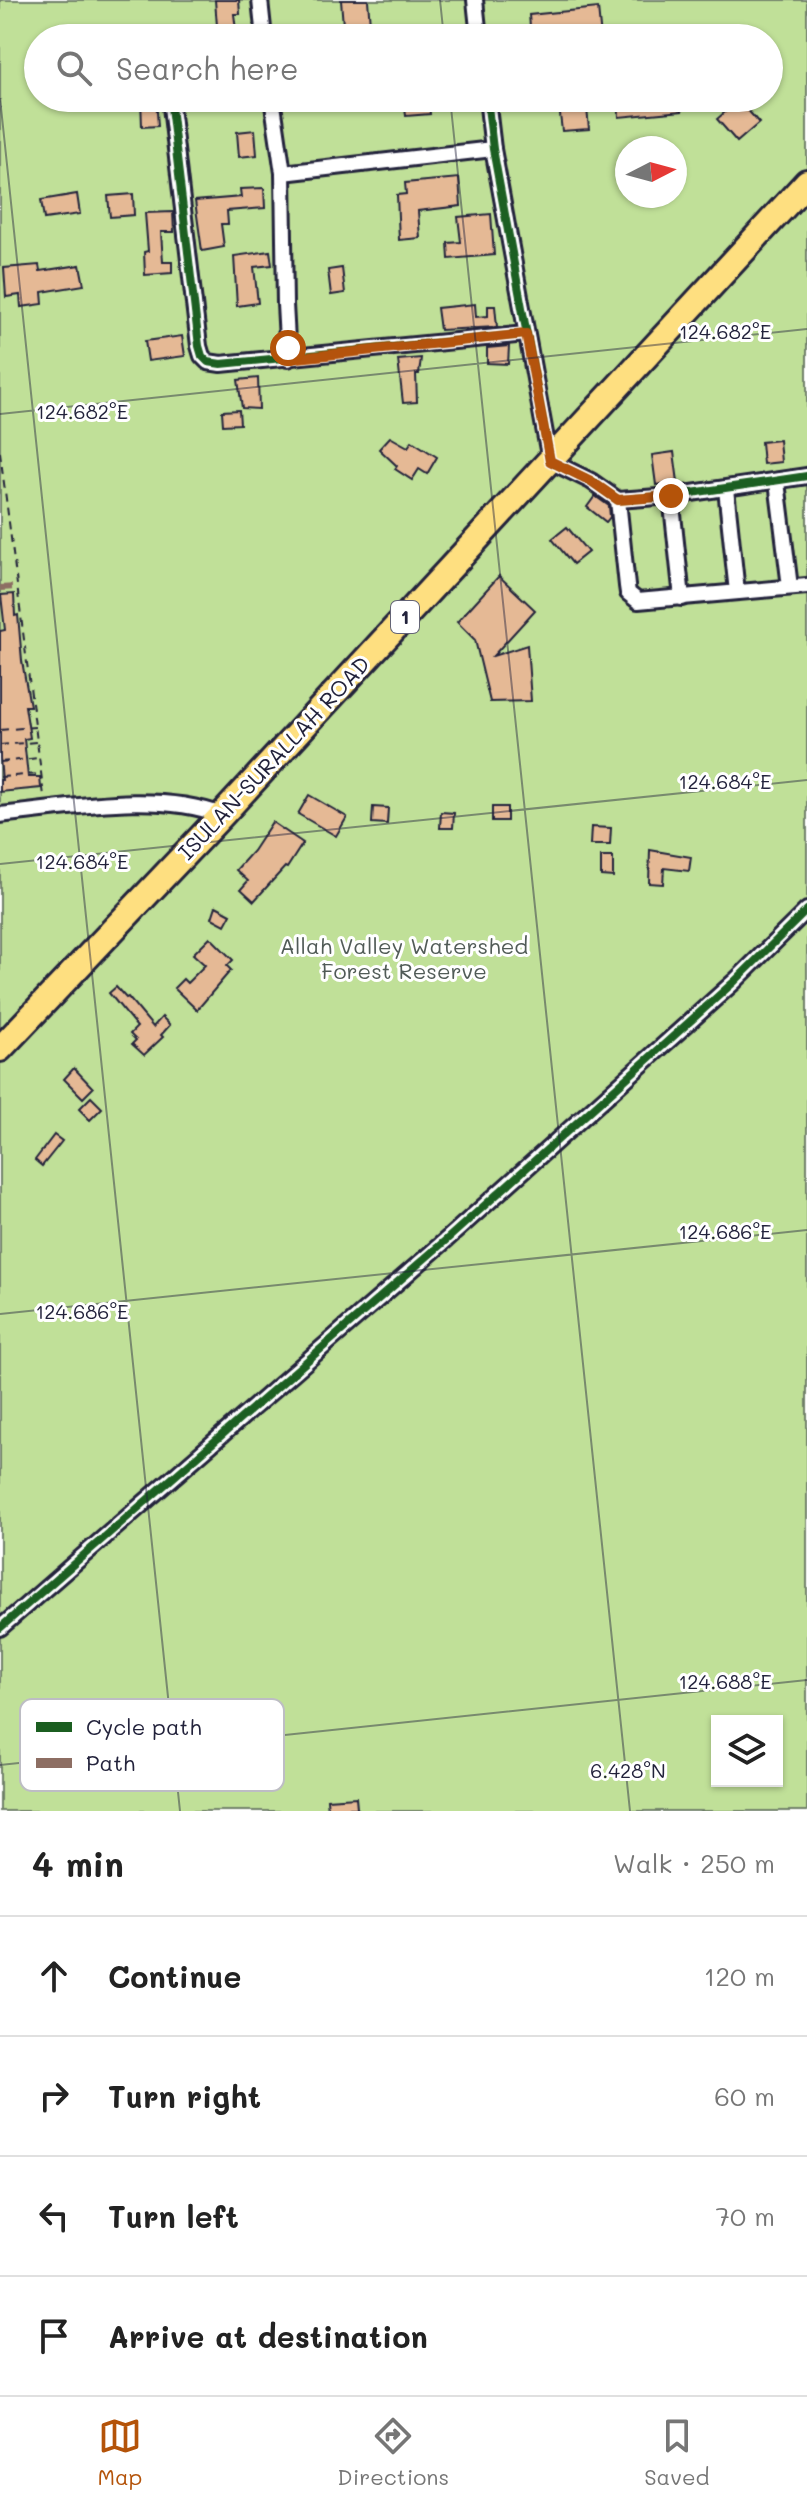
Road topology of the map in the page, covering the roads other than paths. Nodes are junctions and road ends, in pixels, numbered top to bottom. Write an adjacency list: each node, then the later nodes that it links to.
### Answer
1 (260, 0): 3 (street)
2 (475, 0): 4 (street)
3 (263, 24)
4 (478, 24)
5 (172, 112): 12 (street)
6 (274, 112): 9 (street)
7 (489, 112): 8 (street)
8 (493, 149): 9 (street); 11 (street)
9 (283, 173): 12 (street)
10 (807, 182): 13 (highway, ISULAN-SURALLAH ROAD / 1)
11 (526, 334): 12 (street); 13 (street)
12 (288, 359)
13 (550, 461): 18 (street); 24 (highway, ISULAN-SURALLAH ROAD / 1)
14 (807, 476): 15 (street)
15 (777, 482): 16 (street); 20 (street)
16 (726, 489): 17 (street); 21 (street)
17 (671, 496): 18 (street); 22 (street)
18 (618, 500): 22 (street)
19 (807, 586): 20 (street)
20 (790, 587): 21 (street)
21 (737, 592): 22 (street)
22 (682, 598)
23 (0, 815): 24 (street)
24 (222, 815): 26 (highway, ISULAN-SURALLAH ROAD / 1)
25 (807, 910): 27 (street)
26 (0, 1049)
27 (0, 1628)

